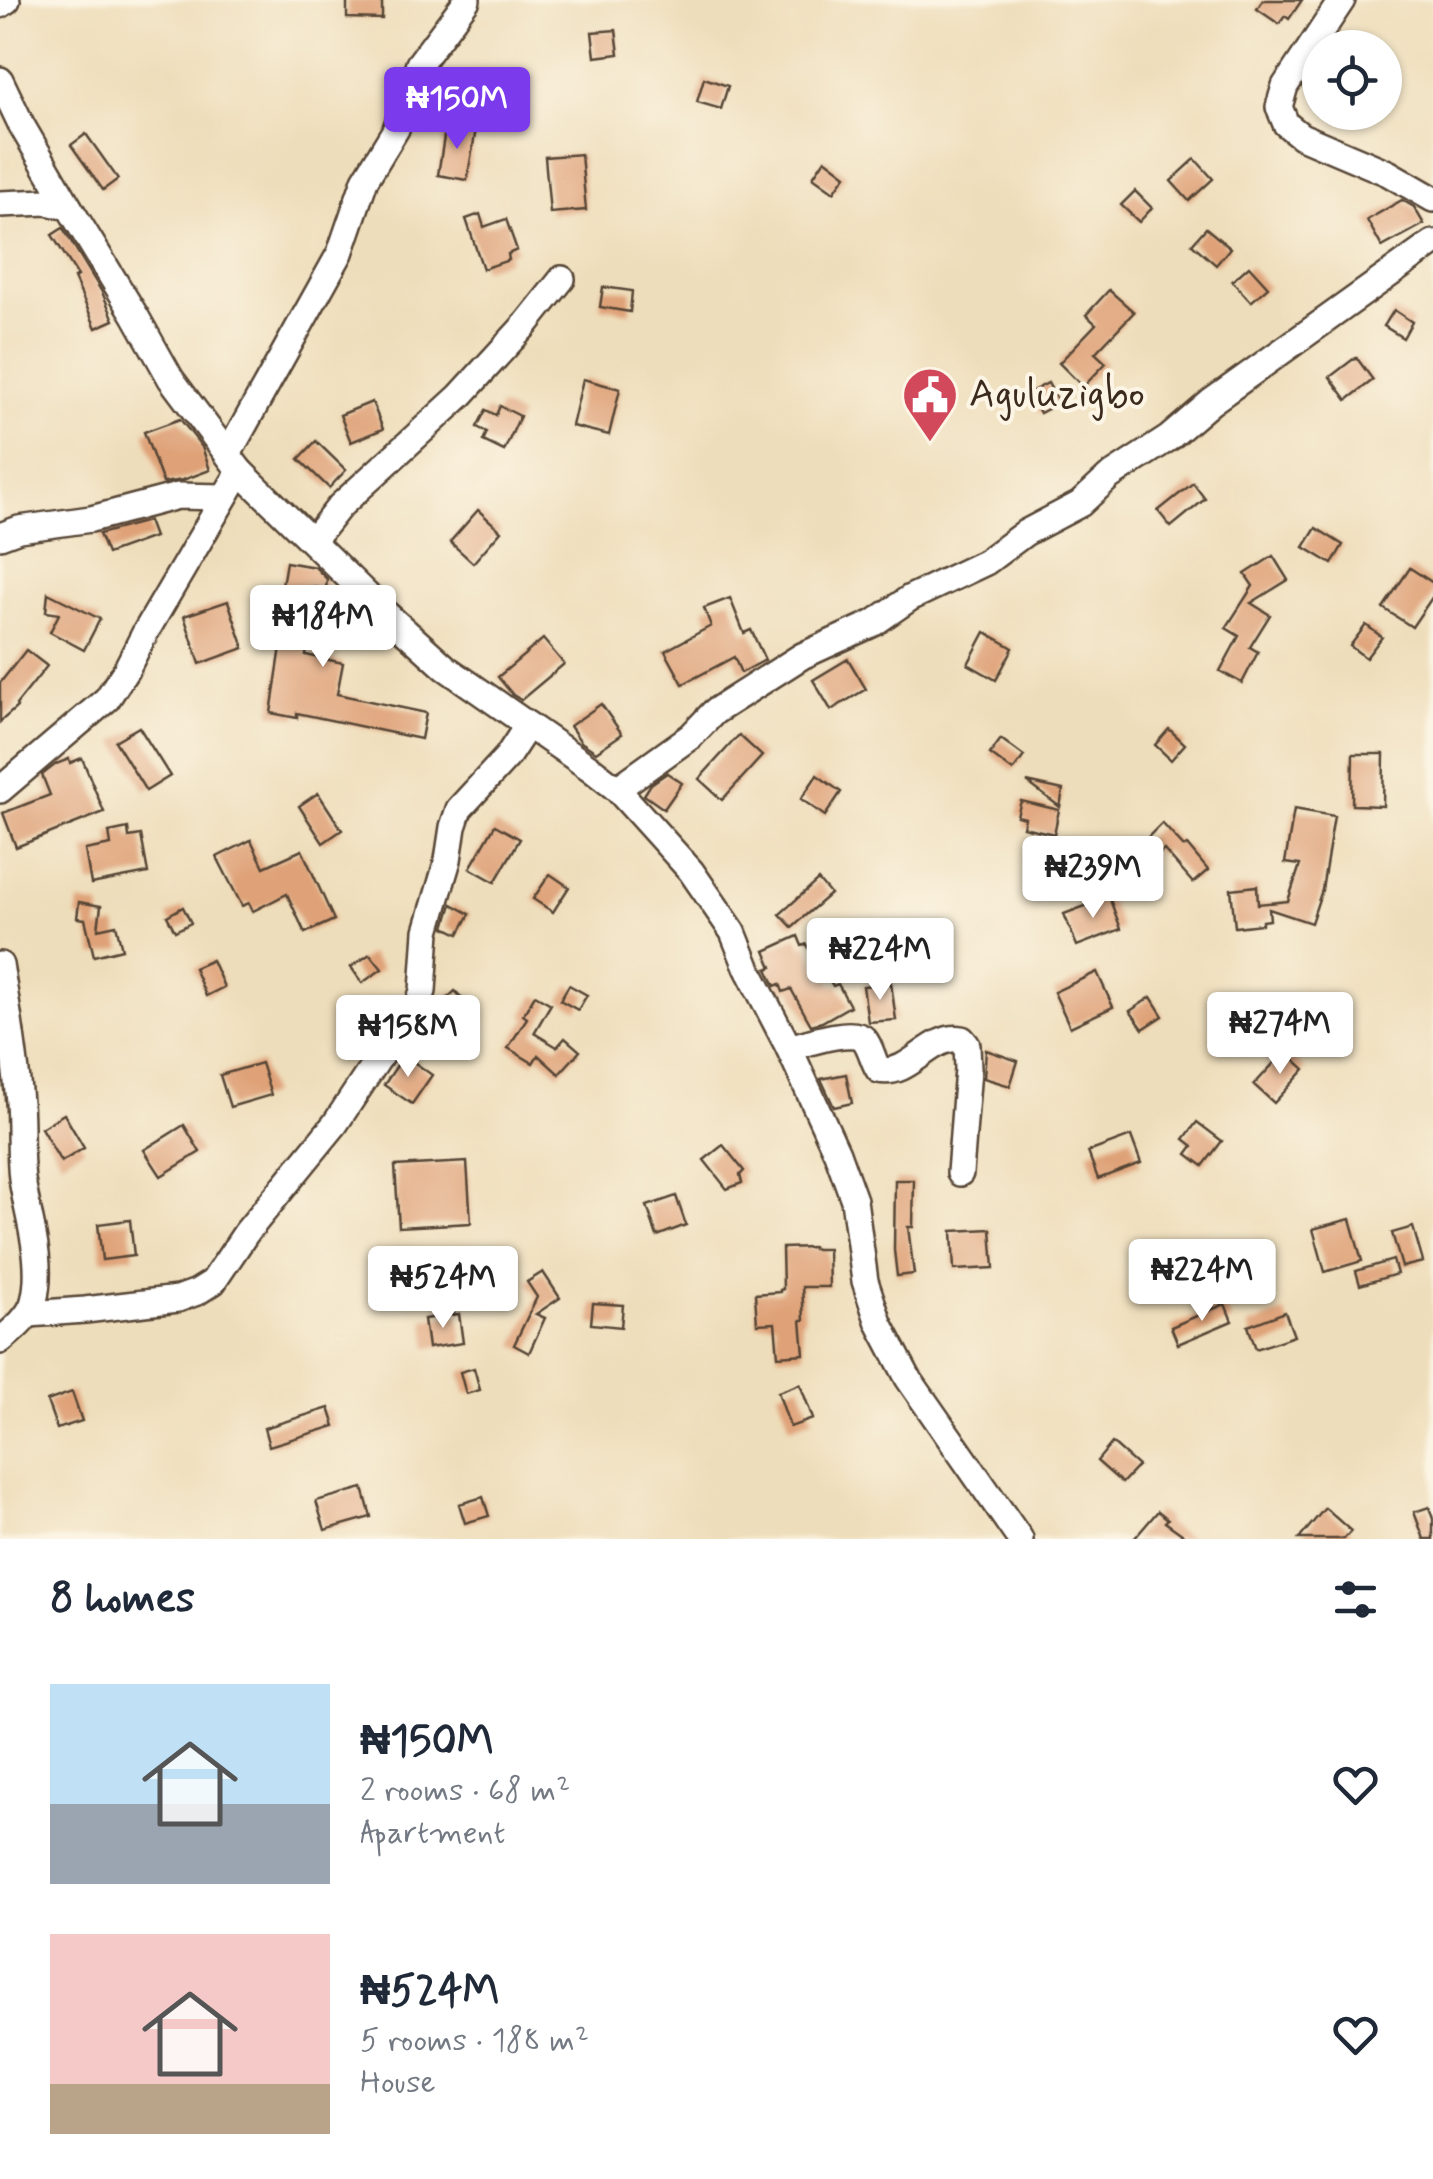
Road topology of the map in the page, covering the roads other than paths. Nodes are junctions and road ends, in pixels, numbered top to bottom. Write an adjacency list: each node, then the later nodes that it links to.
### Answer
1 (6, 0): 4 (street)
2 (467, 0): 11 (street)
3 (1342, 0): 6 (street)
4 (0, 4)
5 (0, 80): 8 (street)
6 (1433, 198)
7 (0, 204): 8 (street)
8 (69, 207): 11 (street)
9 (1433, 243): 17 (street)
10 (562, 279): 14 (street)
11 (234, 462): 12 (street); 14 (street)
12 (223, 497): 13 (street); 16 (street)
13 (0, 536)
14 (313, 540): 15 (street)
15 (528, 725): 17 (street); 21 (street)
16 (0, 790)
17 (617, 790): 19 (street)
18 (0, 965): 21 (street)
19 (789, 1048): 20 (street); 23 (street)
20 (960, 1174)
21 (29, 1314): 22 (street)
22 (0, 1341)
23 (1020, 1539)

